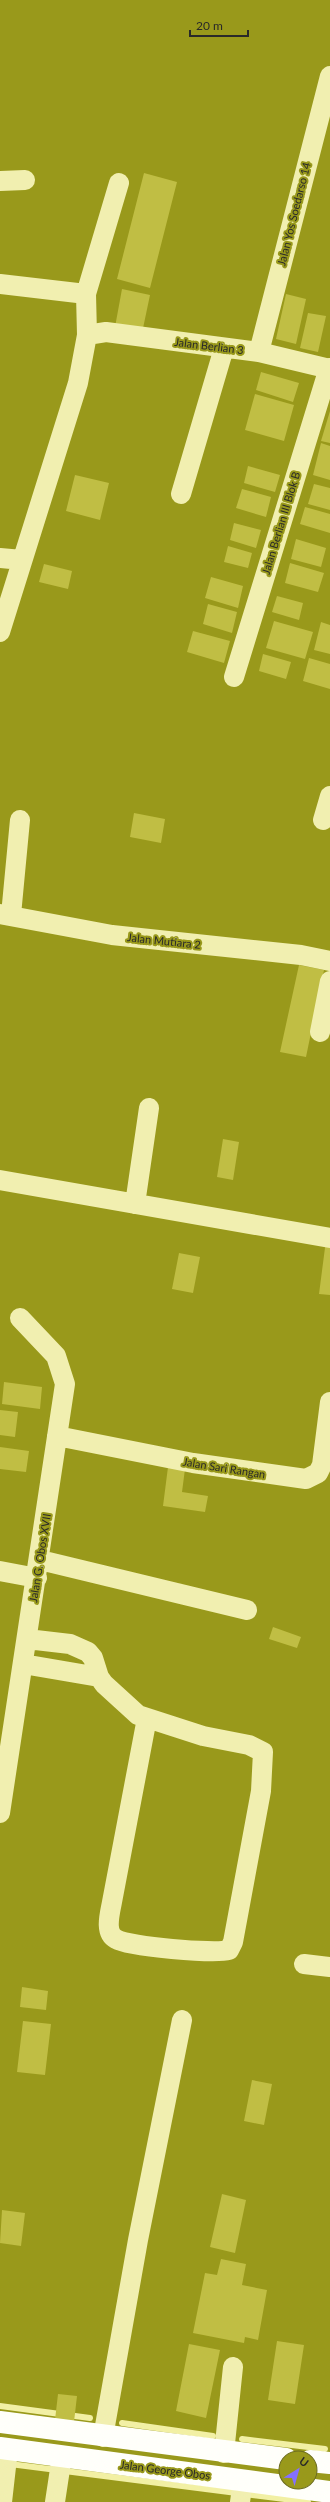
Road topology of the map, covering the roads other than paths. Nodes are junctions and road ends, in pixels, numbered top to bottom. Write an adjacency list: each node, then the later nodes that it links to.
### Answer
1 (330, 76): 9 (street, Jalan Yos Soedarso 14)
2 (25, 180): 3 (street)
3 (0, 181)
4 (119, 183): 6 (street)
5 (0, 284): 6 (street)
6 (86, 294): 7 (street)
7 (87, 335): 8 (street, Jalan Berlian 3); 13 (street)
8 (224, 348): 9 (street, Jalan Berlian 3); 11 (street)
9 (259, 352): 10 (street, Jalan Berlian 3)
10 (329, 368): 15 (street, Jalan Berlian III Blok B)
11 (181, 494)
12 (0, 558): 13 (street)
13 (22, 560): 14 (street)
14 (0, 632)
15 (234, 678)
16 (330, 796): 18 (street)
17 (20, 820): 19 (street)
18 (323, 820)
19 (5, 914): 20 (street, Jalan Mutiara 2)
20 (330, 961)
21 (330, 981): 22 (street)
22 (320, 1032)
23 (149, 1108): 25 (street)
24 (0, 1180): 25 (street)
25 (135, 1204): 26 (street)
26 (330, 1238)
27 (20, 1318): 29 (street, Jalan G. Obos XVII)
28 (330, 1402): 29 (street, Jalan Sari Rangan)
29 (57, 1436): 30 (street, Jalan G. Obos XVII)
30 (38, 1569): 31 (street); 32 (street); 33 (street, Jalan G. Obos XVII)
31 (0, 1571)
32 (247, 1610)
33 (27, 1639): 34 (street, Jalan G. Obos XVII); 35 (street)
34 (23, 1664): 35 (street); 37 (street, Jalan G. Obos XVII)
35 (99, 1677): 36 (street)
36 (147, 1718): 36 (street)
37 (0, 1806)
38 (304, 1964): 39 (street)
39 (330, 1967)
40 (182, 2020): 43 (street)
41 (233, 2367): 45 (street)
42 (0, 2422): 43 (main road)
43 (103, 2437): 45 (main road)
44 (4, 2449): 46 (main road, Jalan George Obos); 52 (street)
45 (224, 2453): 47 (main road)
46 (62, 2456): 50 (main road, Jalan George Obos); 53 (street)
47 (278, 2458)
48 (318, 2462): 49 (main road)
49 (330, 2463)
50 (243, 2480): 51 (main road, Jalan George Obos); 54 (street)
51 (330, 2492)
52 (2, 2502)
53 (54, 2502)
54 (240, 2502)

